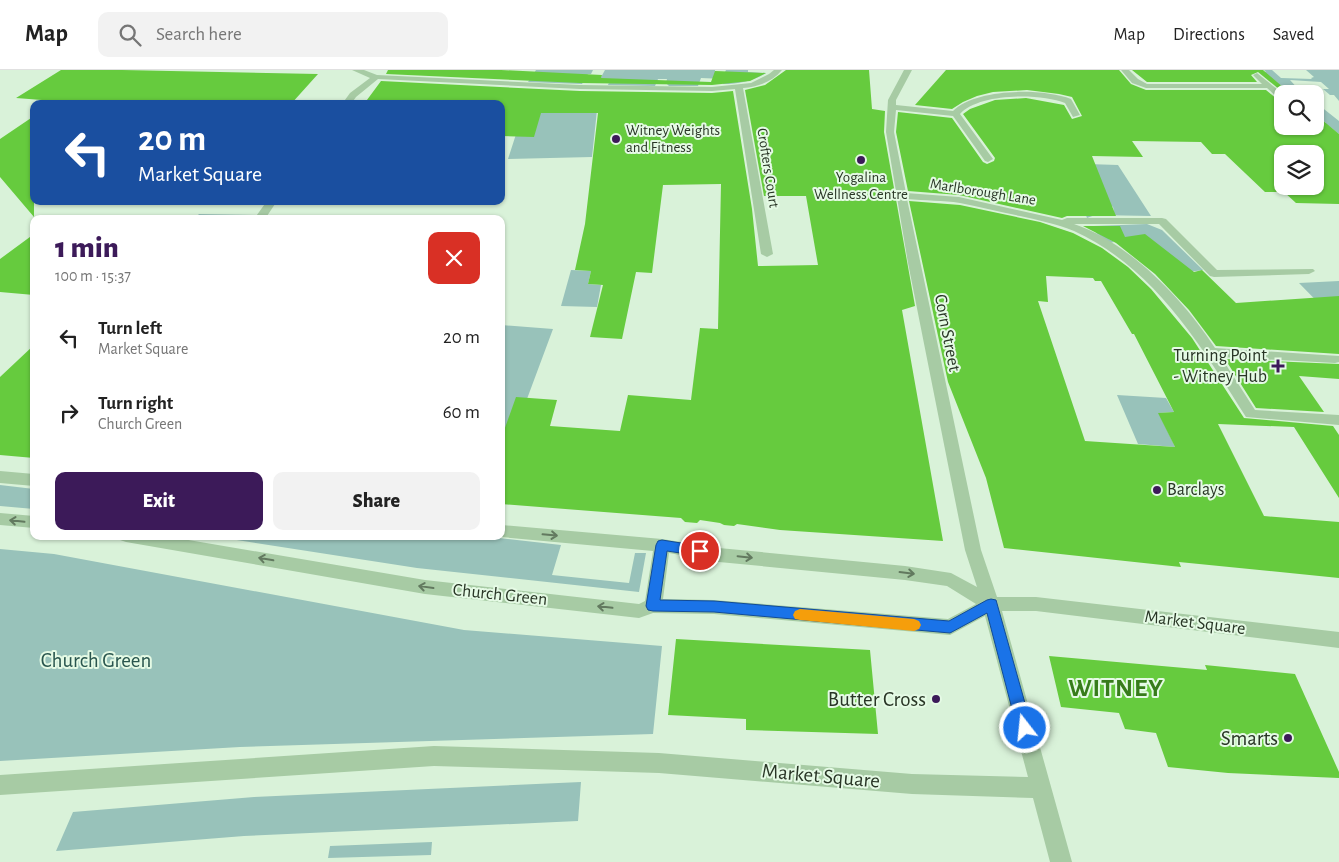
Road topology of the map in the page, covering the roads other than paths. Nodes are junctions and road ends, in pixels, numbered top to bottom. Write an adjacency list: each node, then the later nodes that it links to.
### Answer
1 (356, 70): 6 (street)
2 (778, 70): 8 (street)
3 (908, 70): 11 (street, Corn Street)
4 (1125, 70): 7 (street)
5 (1257, 75): 7 (street)
6 (376, 77): 8 (street); 10 (street)
7 (1270, 86): 9 (street)
8 (739, 88): 17 (street, Crofters Court)
9 (1274, 90)
10 (349, 100)
11 (891, 107): 12 (street); 15 (street, Corn Street)
12 (956, 114): 13 (street); 14 (street)
13 (1076, 115)
14 (988, 159)
15 (901, 196): 16 (street, Marlborough Lane); 29 (street, Corn Street)
16 (1060, 222): 18 (street, Marlborough Lane); 19 (street, Marlborough Lane)
17 (767, 254)
18 (1309, 271)
19 (1210, 352): 20 (street); 21 (street, Marlborough Lane)
20 (1335, 359)
21 (1339, 420)
22 (0, 477): 23 (street)
23 (30, 480)
24 (0, 519): 25 (street, one-way to 24)
25 (30, 522)
26 (505, 531): 28 (street, one-way to 28)
27 (149, 540): 30 (street, Church Green, one-way to 27)
28 (662, 545): 29 (street, one-way to 29); 30 (street)
29 (991, 604): 30 (street, Market Square); 31 (street, Market Square); 33 (street, Corn Street)
30 (653, 606)
31 (1339, 640)
32 (0, 785): 33 (street, Market Square)
33 (1042, 788): 34 (street, Corn Street)
34 (1061, 862)

